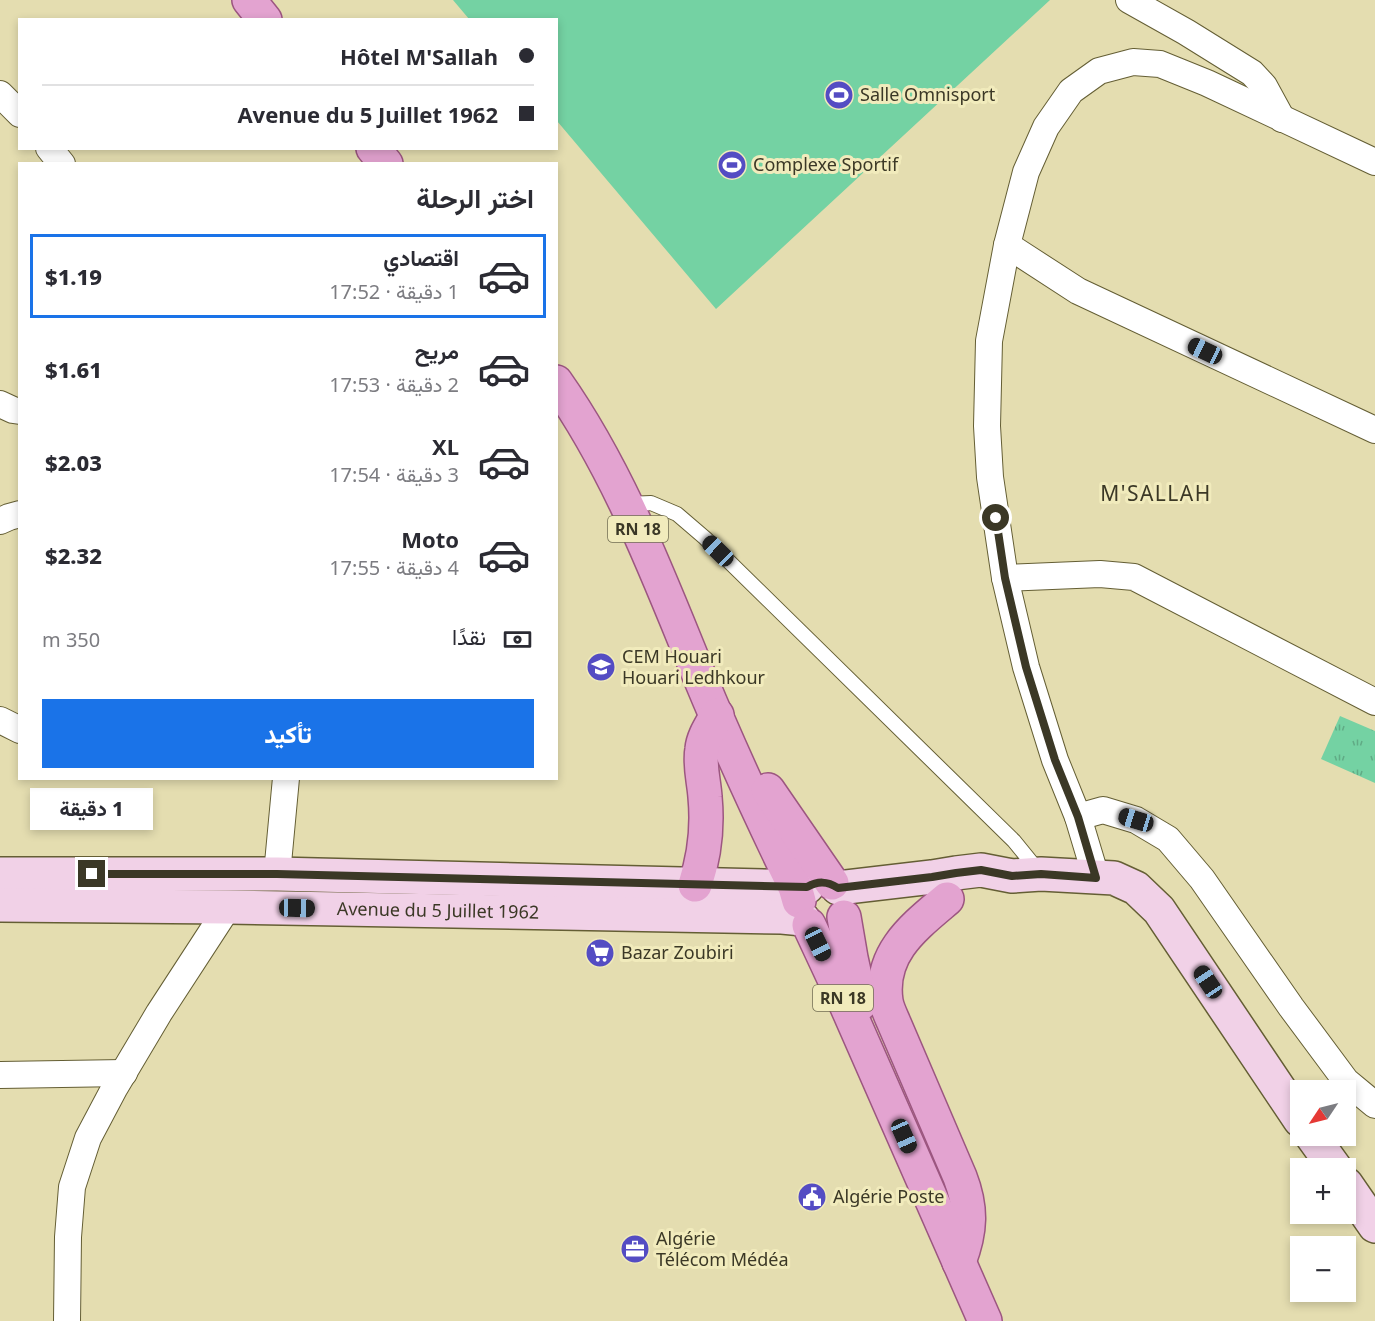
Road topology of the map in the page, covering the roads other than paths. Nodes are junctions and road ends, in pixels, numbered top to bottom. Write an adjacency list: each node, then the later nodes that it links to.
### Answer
1 (249, 0): 3 (main road)
2 (1128, 0): 6 (street)
3 (263, 18)
4 (0, 94): 5 (street)
5 (18, 112)
6 (1282, 118): 11 (street); 12 (street)
7 (51, 150): 9 (street)
8 (375, 150): 10 (main road)
9 (60, 162)
10 (384, 162)
11 (1375, 162)
12 (1007, 245): 16 (street); 20 (street)
13 (558, 385): 17 (main road, RN 18)
14 (0, 404): 15 (street)
15 (18, 411)
16 (1375, 430)
17 (626, 504): 21 (main road, RN 18); 30 (lane)
18 (18, 515): 19 (street)
19 (0, 521)
20 (1005, 578): 22 (street); 27 (street)
21 (703, 683): 23 (main road, RN 18); 34 (main road, RN 18)
22 (1375, 702)
23 (717, 715): 32 (main road); 34 (main road, RN 18)
24 (0, 720): 25 (street)
25 (18, 729)
26 (286, 780): 29 (street)
27 (1078, 817): 31 (street); 40 (street)
28 (0, 874): 29 (main road, Avenue du 5 Juillet 1962)
29 (277, 874): 32 (main road, Avenue du 5 Juillet 1962)
30 (1027, 875): 31 (main road); 33 (main road); 34 (main road)
31 (1096, 878): 39 (main road)
32 (695, 885): 34 (main road, Avenue du 5 Juillet 1962)
33 (946, 899): 34 (main road); 43 (main road)
34 (819, 902): 36 (main road, Avenue du 5 Juillet 1962); 43 (main road, RN 18)
35 (0, 905): 36 (main road, Avenue du 5 Juillet 1962)
36 (228, 907): 37 (street)
37 (124, 1073): 38 (street); 44 (street)
38 (0, 1075)
39 (1290, 1105)
40 (1375, 1105)
41 (1356, 1198): 42 (main road)
42 (1375, 1226)
43 (959, 1262): 45 (main road, RN 18)
44 (67, 1321)
45 (985, 1321)

